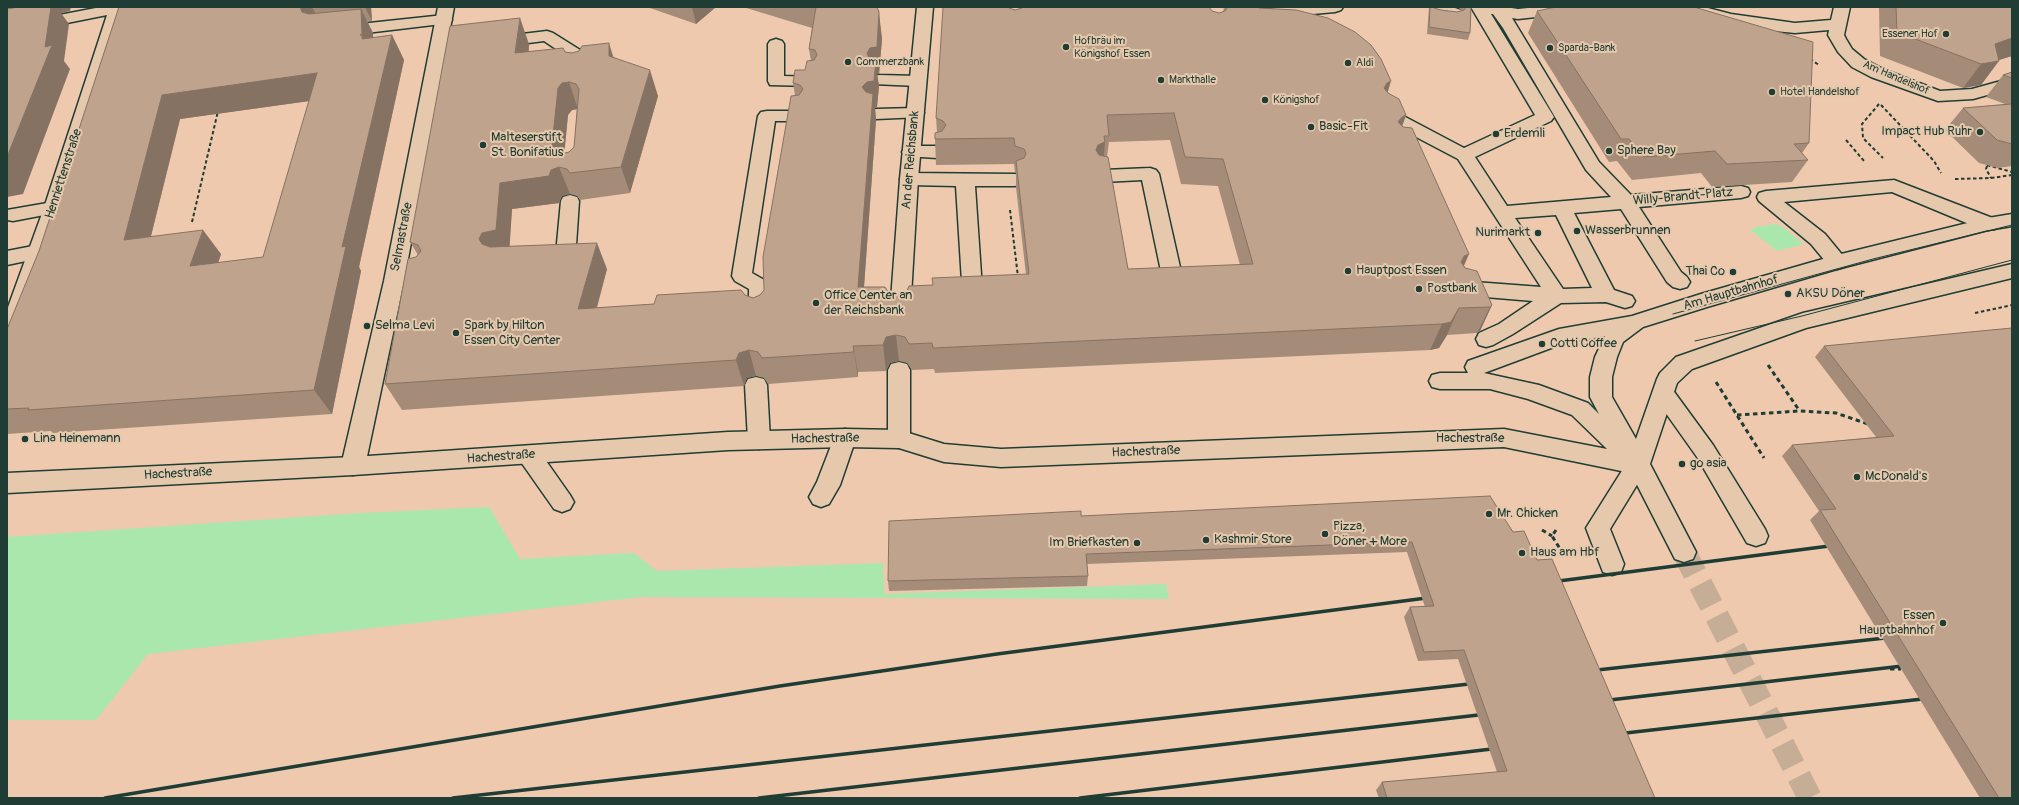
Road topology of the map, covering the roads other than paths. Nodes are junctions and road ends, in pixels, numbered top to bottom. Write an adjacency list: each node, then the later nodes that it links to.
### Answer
1 (925, 7): 24 (street, An der Reichsbank)
2 (1335, 7): 8 (street)
3 (1479, 7): 9 (street, Willy-Brandt-Platz); 18 (street, Willy-Brandt-Platz)
4 (1581, 7): 9 (street, Willy-Brandt-Platz)
5 (1686, 7): 13 (street)
6 (1842, 7): 13 (street)
7 (121, 8): 12 (street); 45 (street, Henriettenstraße)
8 (1305, 8): 10 (street)
9 (1498, 9): 17 (street, Willy-Brandt-Platz)
10 (1251, 13)
11 (445, 14): 14 (street); 58 (street, Selmastraße)
12 (7, 30)
13 (1838, 31): 25 (street, Am Handelshof)
14 (322, 32)
15 (484, 43): 21 (street)
16 (776, 44): 23 (street)
17 (1531, 49): 18 (street); 19 (street, Willy-Brandt-Platz)
18 (1505, 50): 20 (street, Willy-Brandt-Platz)
19 (1541, 66): 20 (street); 27 (street, Willy-Brandt-Platz)
20 (1515, 67): 26 (street, Willy-Brandt-Platz)
21 (581, 73)
22 (879, 80): 24 (street)
23 (812, 81)
24 (918, 81): 29 (street, An der Reichsbank)
25 (2012, 83)
26 (1526, 85): 27 (street); 32 (street, Willy-Brandt-Platz)
27 (1553, 85): 32 (street, Willy-Brandt-Platz)
28 (876, 114): 29 (street)
29 (915, 114): 35 (street, An der Reichsbank)
30 (1386, 114): 37 (street)
31 (797, 116): 64 (street)
32 (1566, 116): 33 (street); 37 (street); 44 (street, Willy-Brandt-Platz)
33 (1592, 136)
34 (1421, 151): 37 (street)
35 (911, 152): 36 (street); 39 (street, An der Reichsbank)
36 (937, 152)
37 (1464, 155): 47 (street)
38 (1104, 176): 56 (street)
39 (909, 179): 40 (street); 63 (street, An der Reichsbank)
40 (965, 180): 41 (street); 61 (street)
41 (1015, 180)
42 (1741, 192): 44 (street, Willy-Brandt-Platz)
43 (570, 201): 53 (street)
44 (1626, 202): 46 (street, Willy-Brandt-Platz); 59 (street, Willy-Brandt-Platz)
45 (53, 208): 48 (street); 51 (street, Henriettenstraße)
46 (1562, 208): 47 (street, Willy-Brandt-Platz); 62 (street)
47 (1502, 213): 62 (street)
48 (13, 215)
49 (2012, 220): 50 (street, Am Hauptbahnhof)
50 (1988, 224): 54 (street, Am Hauptbahnhof); 54 (street)
51 (38, 252): 52 (street); 66 (street, Henriettenstraße)
52 (7, 258)
53 (534, 262)
54 (1837, 262): 65 (street, Am Hauptbahnhof)
55 (2012, 271): 72 (street)
56 (1172, 276)
57 (416, 278): 58 (street)
58 (394, 281): 78 (street, Selmastraße)
59 (1680, 282)
60 (1461, 288): 62 (street)
61 (940, 290)
62 (1557, 296): 67 (street)
63 (900, 313)
64 (759, 316)
65 (1636, 322): 68 (street); 77 (street, Am Hauptbahnhof)
66 (7, 339)
67 (1486, 339)
68 (1476, 367)
69 (899, 370): 74 (street)
70 (1440, 381): 77 (street)
71 (756, 385): 75 (street)
72 (1664, 395): 77 (street); 82 (street)
73 (845, 438): 74 (street, Hachestraße); 75 (street, Hachestraße); 80 (street)
74 (899, 439): 77 (street, Hachestraße)
75 (759, 440): 76 (street, Hachestraße)
76 (529, 455): 78 (street, Hachestraße); 81 (street)
77 (1638, 465): 83 (street, Am Hauptbahnhof); 84 (street)
78 (353, 466): 79 (street, Hachestraße)
79 (7, 483)
80 (821, 497)
81 (562, 502)
82 (1756, 536)
83 (1684, 552)
84 (1612, 564)

